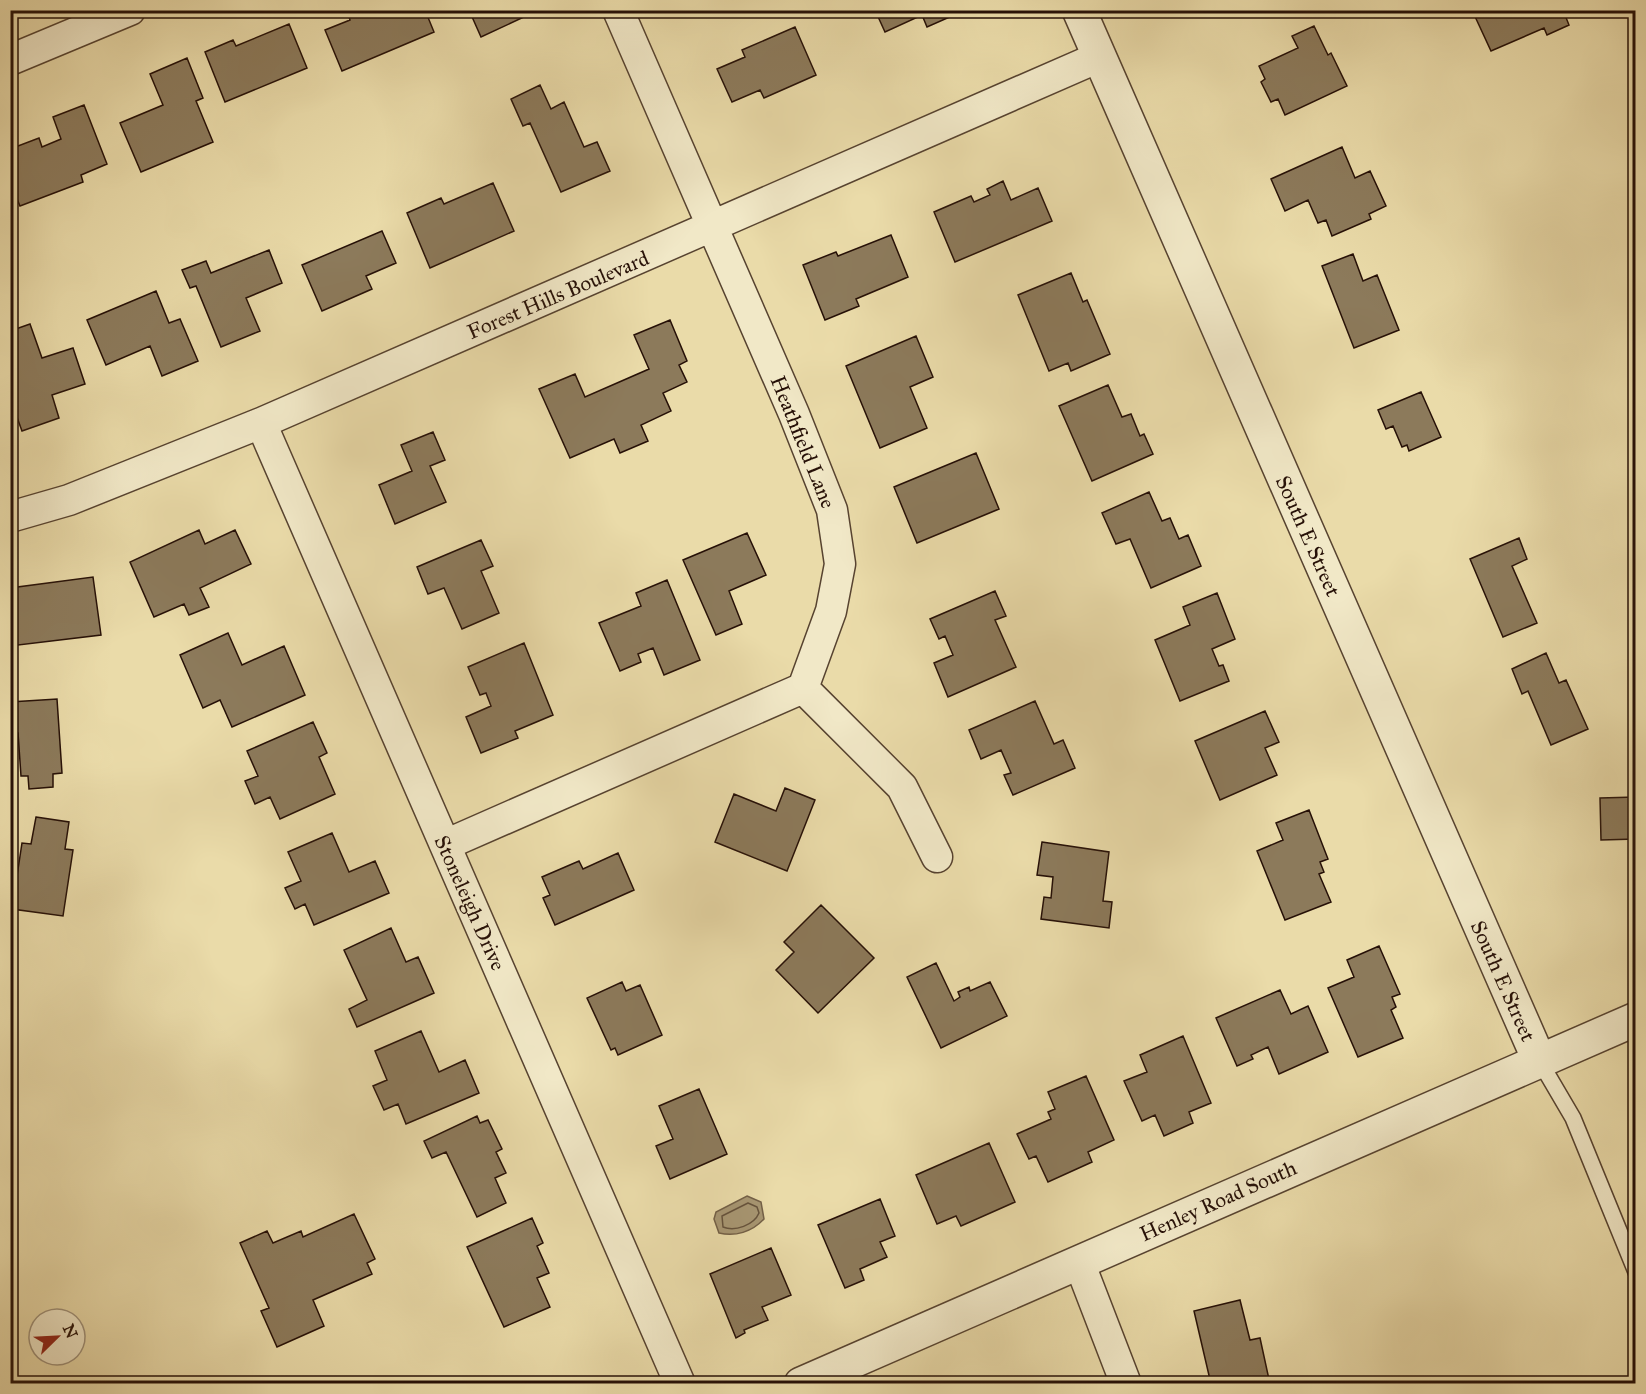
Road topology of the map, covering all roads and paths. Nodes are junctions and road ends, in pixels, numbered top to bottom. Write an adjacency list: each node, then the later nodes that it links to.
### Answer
1 (130, 10): 5 (street)
2 (618, 10): 6 (street, Heathfield Lane)
3 (1079, 10): 4 (street, South E Street)
4 (1099, 57): 6 (street, Forest Hills Boulevard); 13 (street, South E Street)
5 (10, 60)
6 (713, 228): 7 (street, Forest Hills Boulevard); 9 (street, Heathfield Lane)
7 (261, 423): 8 (street, Forest Hills Boulevard); 10 (street, Stoneleigh Drive)
8 (10, 517)
9 (803, 688): 10 (street); 11 (street)
10 (445, 845): 16 (street, Stoneleigh Drive)
11 (937, 857)
12 (1635, 1018): 13 (street, Henley Road South)
13 (1539, 1060): 14 (street, Henley Road South); 15 (lane)
14 (1079, 1262): 17 (street, Henley Road South); 18 (street)
15 (1635, 1272)
16 (680, 1383)
17 (801, 1383)
18 (1126, 1383)

